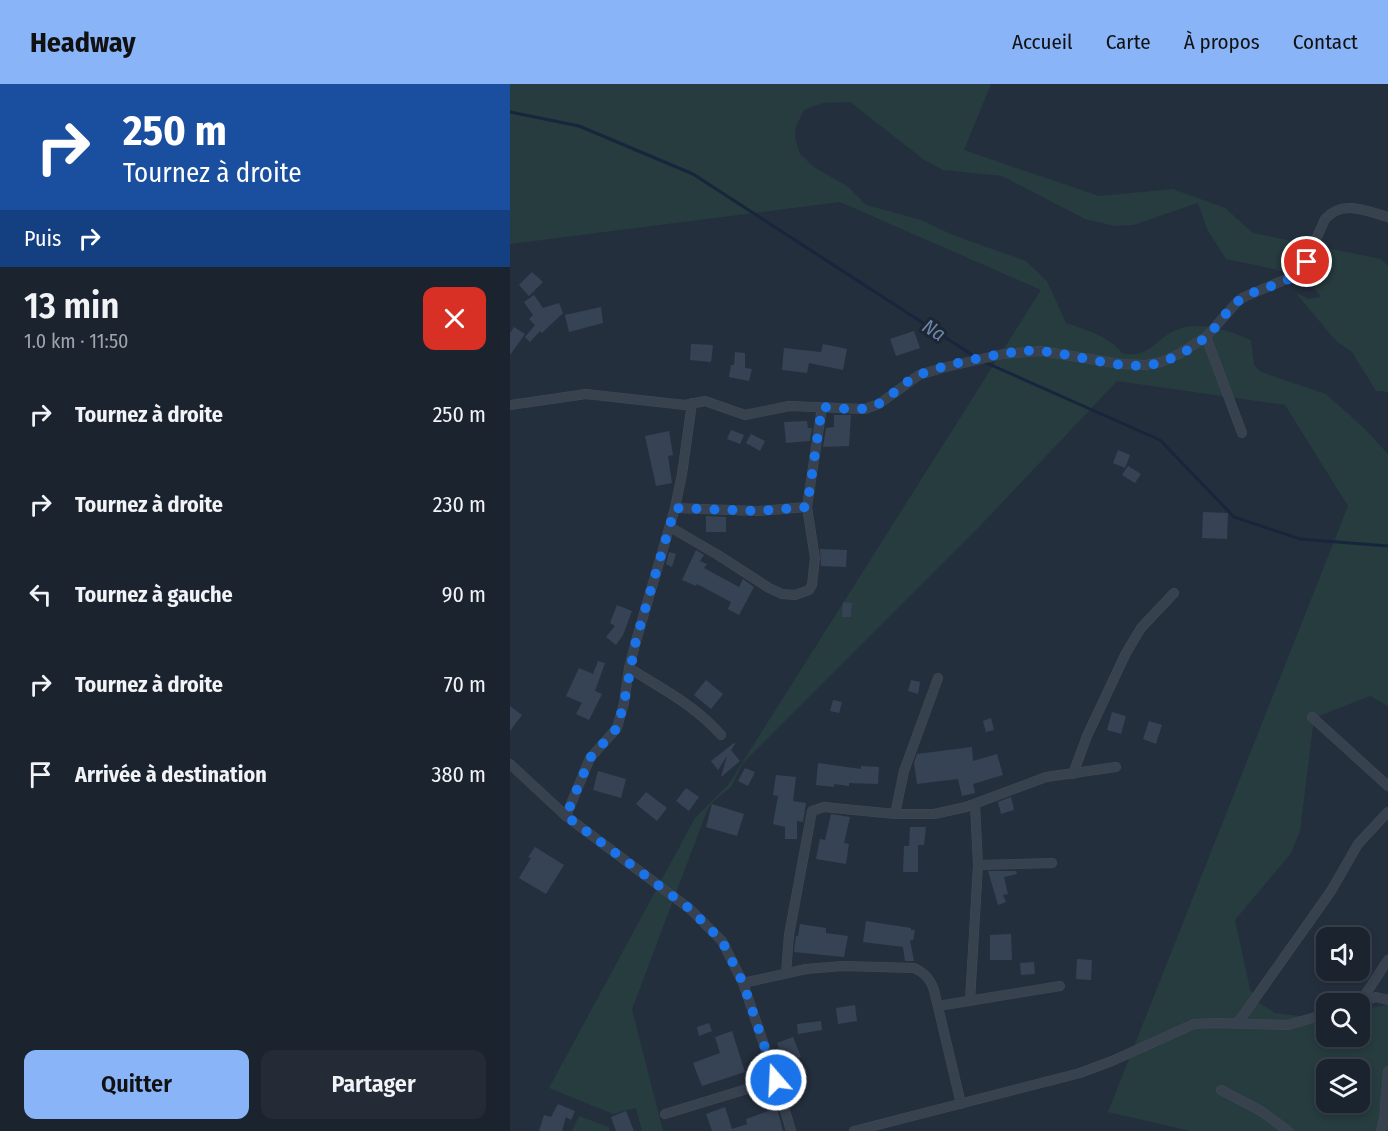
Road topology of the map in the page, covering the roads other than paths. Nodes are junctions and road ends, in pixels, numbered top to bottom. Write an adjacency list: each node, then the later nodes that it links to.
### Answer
1 (1388, 217): 2 (street)
2 (1206, 337): 5 (street); 6 (street)
3 (692, 403): 4 (street); 5 (street); 8 (street)
4 (510, 405)
5 (822, 407): 7 (street)
6 (1242, 433)
7 (807, 507): 8 (street); 9 (street)
8 (675, 508): 9 (street)
9 (669, 527): 11 (street)
10 (1174, 593): 17 (street)
11 (629, 668): 14 (street); 22 (street)
12 (938, 678): 21 (street)
13 (1312, 717): 18 (street)
14 (721, 735)
15 (510, 764): 22 (street)
16 (1116, 767): 17 (street)
17 (1073, 774): 19 (street)
18 (1388, 786)
19 (975, 804): 21 (street); 24 (street)
20 (1388, 812): 35 (street)
21 (895, 814): 26 (street)
22 (566, 816): 27 (street)
23 (1052, 863): 24 (street)
24 (978, 865): 32 (street)
25 (1388, 960): 29 (street)
26 (786, 973): 27 (street); 33 (street)
27 (743, 983): 37 (street)
28 (1060, 986): 32 (street)
29 (1364, 993)
30 (1370, 999): 31 (street)
31 (1388, 1000)
32 (970, 1001): 33 (street)
33 (938, 1006): 39 (street)
34 (1316, 1017): 35 (street)
35 (1237, 1024): 39 (street)
36 (1388, 1071): 44 (street)
37 (776, 1080): 40 (street); 41 (street)
38 (1221, 1090): 43 (street)
39 (961, 1104): 42 (street)
40 (665, 1114)
41 (791, 1131)
42 (854, 1131)
43 (1288, 1131)
44 (1381, 1131)

